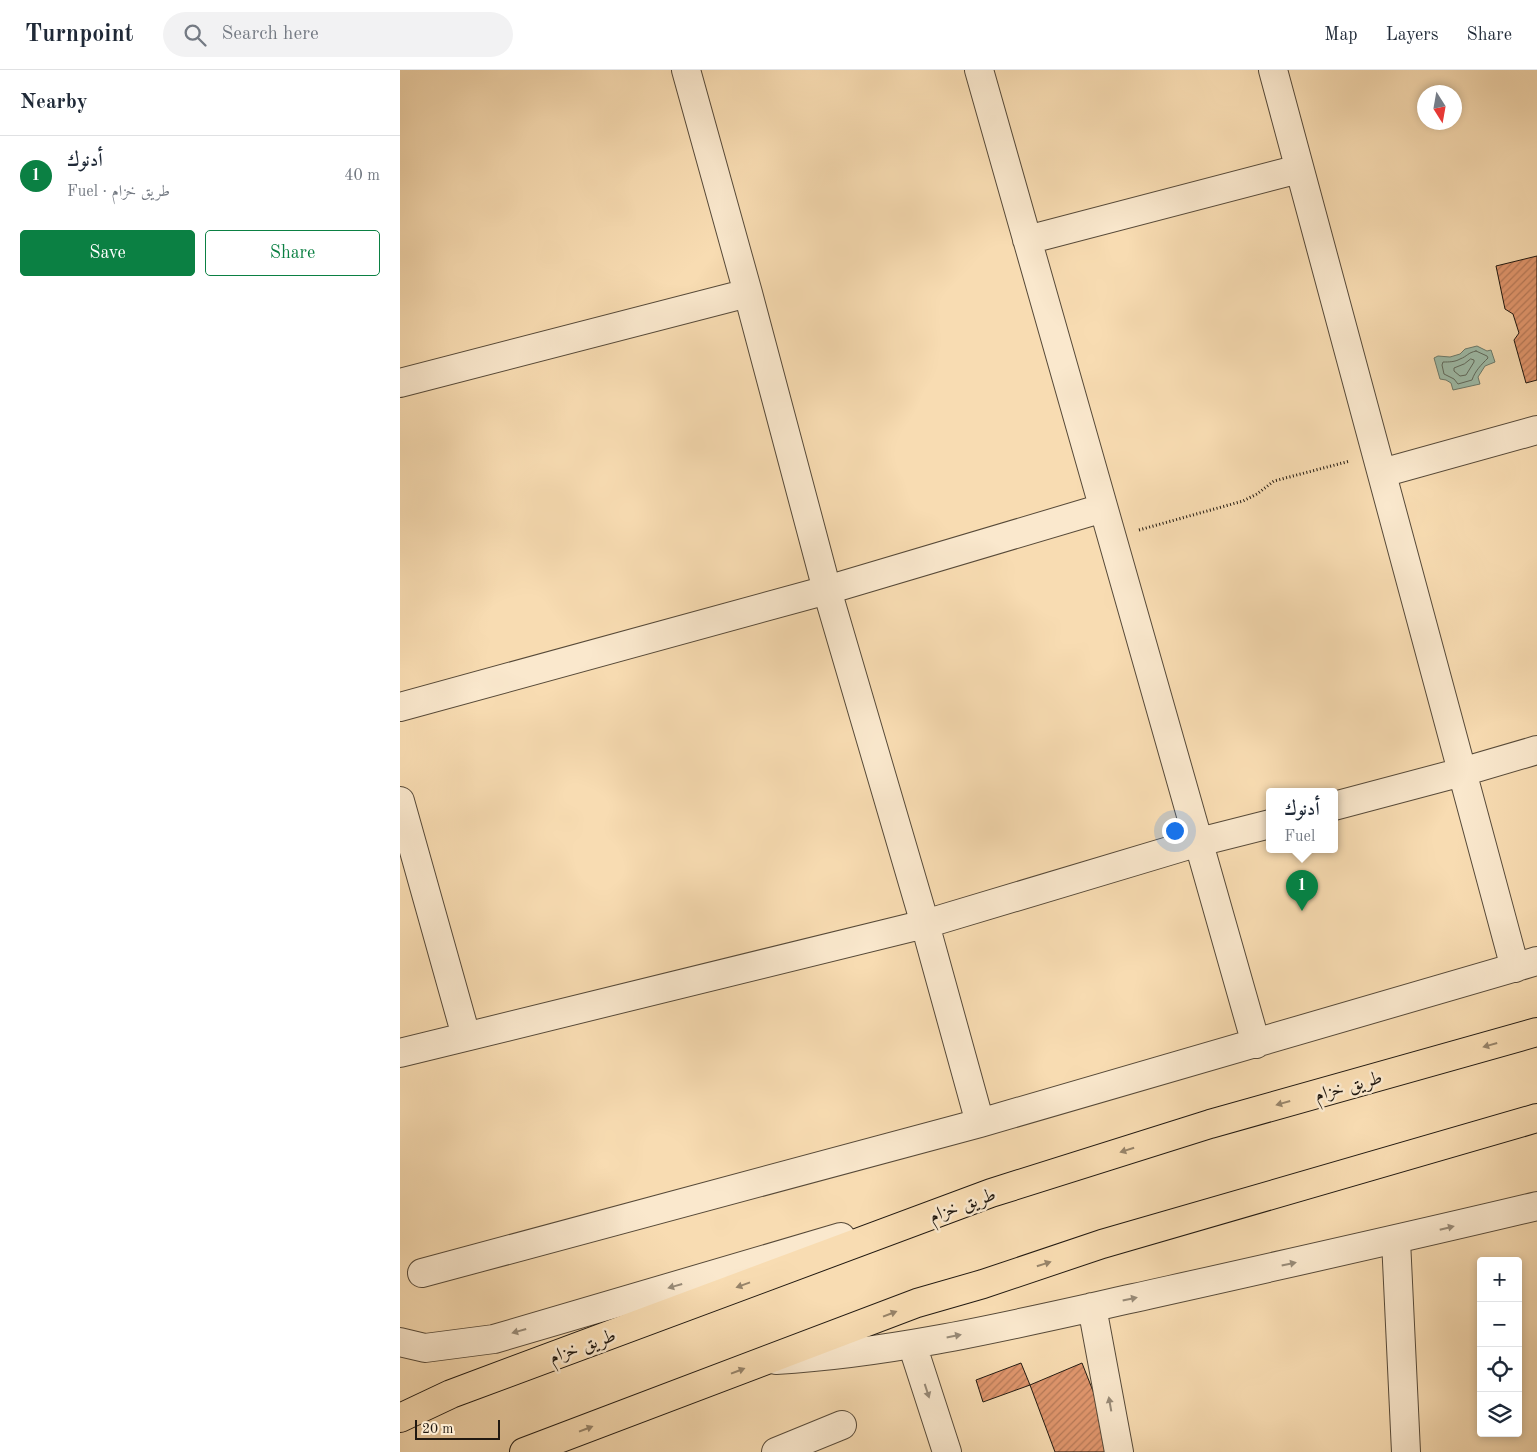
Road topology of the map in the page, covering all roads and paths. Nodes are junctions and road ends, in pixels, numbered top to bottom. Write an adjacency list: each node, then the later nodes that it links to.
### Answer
1 (686, 70): 6 (street)
2 (979, 70): 5 (street)
3 (1273, 70): 4 (street)
4 (1300, 169): 5 (street); 9 (street)
5 (1027, 240): 10 (street)
6 (748, 293): 7 (street); 12 (street)
7 (400, 383)
8 (1537, 430): 9 (street)
9 (1379, 464): 11 (path); 15 (street)
10 (1103, 508): 11 (street); 12 (street)
11 (1112, 538): 19 (street)
12 (827, 590): 13 (street); 20 (street)
13 (400, 707)
14 (1537, 750): 15 (street)
15 (1462, 772): 17 (street); 21 (street)
16 (400, 800): 23 (street)
17 (1338, 805)
18 (1266, 825): 19 (street)
19 (1199, 842): 20 (street); 24 (street)
20 (925, 924): 23 (street); 27 (street)
21 (1526, 964): 24 (street)
22 (1537, 1032): 28 (main road, طريق خزام, one-way to 28)
23 (466, 1036): 25 (street)
24 (1256, 1044): 27 (street)
25 (400, 1053)
26 (1537, 1118): 35 (main road, one-way to 26)
27 (980, 1123): 31 (street)
28 (991, 1193): 33 (street, one-way to 33); 36 (main road, طريق خزام, one-way to 36)
29 (1537, 1206): 30 (street, one-way to 29)
30 (1396, 1240): 32 (street, one-way to 30); 42 (street)
31 (422, 1273)
32 (1092, 1307): 34 (street, one-way to 32); 41 (street, one-way to 32)
33 (400, 1342)
34 (912, 1344): 35 (street); 40 (street, one-way to 40)
35 (767, 1360): 38 (main road, one-way to 35)
36 (400, 1418)
37 (842, 1424): 39 (street)
38 (524, 1452)
39 (776, 1452)
40 (947, 1452)
41 (1118, 1452)
42 (1406, 1452)

